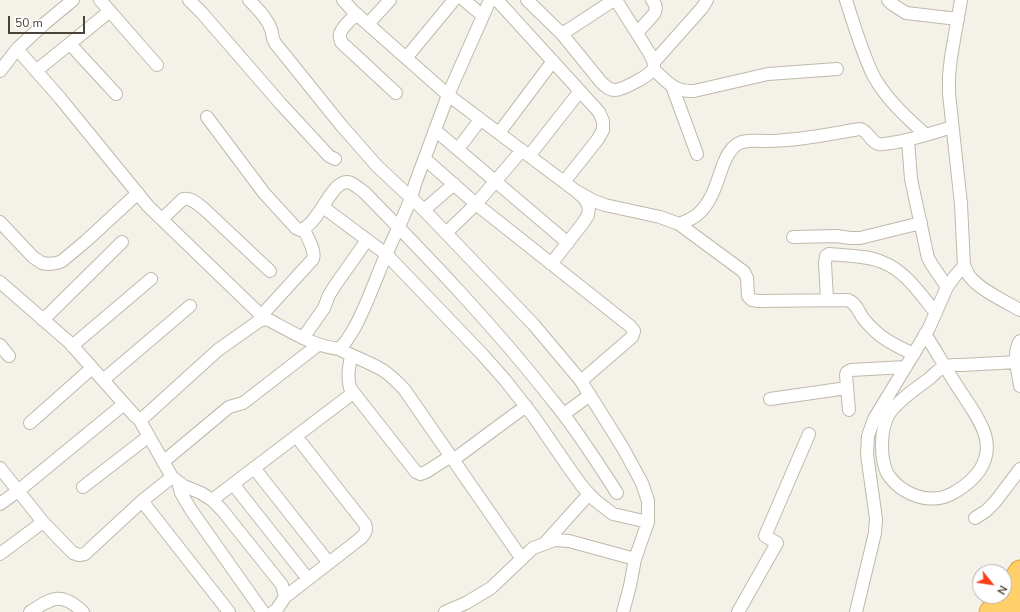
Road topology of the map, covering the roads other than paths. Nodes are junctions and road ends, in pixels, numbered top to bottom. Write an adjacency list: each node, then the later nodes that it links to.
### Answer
1 (73, 0): 26 (street)
2 (100, 0): 18 (street)
3 (189, 0): 49 (street)
4 (249, 0): 56 (street)
5 (343, 0): 19 (street)
6 (390, 0): 22 (street)
7 (454, 0): 27 (street)
8 (464, 0): 20 (street)
9 (490, 0): 20 (street)
10 (497, 0): 28 (street)
11 (527, 0): 24 (street)
12 (615, 0): 23 (street); 24 (street)
13 (652, 0): 23 (street)
14 (708, 0): 30 (street)
15 (846, 0): 44 (street)
16 (888, 0): 21 (street)
17 (961, 0): 21 (street)
18 (110, 11): 25 (street); 29 (street)
19 (357, 14): 22 (street); 36 (street)
20 (483, 16): 38 (street)
21 (958, 19): 41 (street)
22 (368, 24): 27 (street)
23 (637, 33): 30 (street)
24 (562, 34): 30 (street)
25 (70, 44): 33 (street); 37 (street)
26 (17, 49): 32 (street); 33 (street)
27 (406, 58): 38 (street)
28 (553, 61): 35 (street); 43 (street)
29 (158, 65)
30 (654, 66): 34 (street)
31 (837, 69): 34 (street)
32 (0, 71)
33 (36, 71): 55 (street)
34 (672, 86): 48 (street)
35 (580, 91): 47 (street); 52 (street)
36 (396, 93)
37 (116, 94)
38 (448, 95): 40 (street); 42 (street)
39 (207, 117): 65 (street)
40 (480, 120): 43 (street); 46 (street)
41 (952, 127): 44 (street); 73 (street)
42 (435, 130): 46 (street); 50 (street)
43 (499, 133): 47 (street)
44 (926, 135): 45 (street)
45 (908, 140): 62 (street); 63 (street)
46 (458, 150): 51 (street)
47 (526, 153): 51 (street); 52 (street)
48 (697, 154)
49 (335, 159)
50 (424, 159): 53 (street); 56 (street)
51 (496, 182): 57 (street); 70 (street)
52 (564, 182): 54 (street)
53 (454, 184): 57 (street); 59 (street)
54 (576, 191): 63 (street); 70 (street)
55 (138, 193): 60 (street); 61 (street)
56 (411, 198): 59 (street); 64 (street)
57 (476, 204): 66 (street); 72 (street)
58 (323, 207): 64 (street); 65 (street); 68 (street)
59 (424, 210): 66 (street)
60 (162, 219): 74 (street); 82 (street)
61 (0, 222)
62 (921, 223): 67 (street); 77 (street)
63 (679, 224): 78 (street)
64 (398, 227): 71 (street); 108 (street)
65 (304, 230): 82 (street)
66 (446, 233): 99 (street)
67 (793, 237)
68 (367, 240): 71 (street); 85 (street)
69 (122, 242): 83 (street)
70 (568, 243): 72 (street)
71 (386, 254): 90 (street); 106 (street)
72 (551, 264): 99 (street)
73 (964, 266): 77 (street); 80 (street)
74 (270, 270)
75 (151, 279): 89 (street)
76 (0, 282): 83 (street)
77 (947, 287): 81 (street)
78 (827, 300): 81 (street); 91 (street)
79 (190, 306): 98 (street)
80 (1020, 310)
81 (936, 313): 84 (street)
82 (263, 318): 85 (street); 109 (street)
83 (43, 320): 89 (street)
84 (925, 334): 91 (street); 95 (street)
85 (303, 338): 88 (street)
86 (1020, 341): 94 (street)
87 (0, 345): 92 (street)
88 (318, 345): 90 (street); 115 (street)
89 (72, 346): 97 (street)
90 (339, 349): 93 (street)
91 (914, 354): 96 (street)
92 (9, 356)
93 (351, 356): 102 (street); 114 (street)
94 (1017, 362): 95 (street); 100 (street)
95 (945, 366): 95 (street)
96 (906, 367): 101 (street); 152 (street)
97 (92, 368): 98 (street); 110 (street)
98 (103, 380): 105 (street)
99 (581, 381): 103 (street)
100 (1020, 386)
101 (847, 388): 104 (street); 107 (street)
102 (353, 393): 113 (street); 114 (street)
103 (590, 395): 108 (street); 130 (street)
104 (770, 399)
105 (124, 404): 109 (street); 122 (street)
106 (526, 406): 114 (street); 124 (street)
107 (849, 410)
108 (564, 414): 123 (street)
109 (139, 419): 112 (street)
110 (30, 423)
111 (809, 434): 151 (street)
112 (149, 436): 115 (street); 121 (street)
113 (296, 436): 117 (street); 135 (street)
114 (452, 458): 133 (street)
115 (163, 462): 119 (street)
116 (0, 468): 122 (street)
117 (254, 468): 120 (street); 135 (street)
118 (1020, 469): 128 (street)
119 (175, 479): 125 (street); 126 (street); 147 (street)
120 (233, 484): 125 (street); 137 (street)
121 (83, 487)
122 (18, 491): 127 (street); 129 (street)
123 (618, 493)
124 (589, 494): 130 (street); 131 (street)
125 (212, 500): 140 (street)
126 (142, 501): 129 (street); 146 (street)
127 (0, 504)
128 (975, 518)
129 (43, 522): 132 (street)
130 (648, 522): 134 (street)
131 (544, 544): 133 (street); 134 (street)
132 (0, 554)
133 (522, 559): 139 (street)
134 (635, 559): 143 (street)
135 (328, 563): 137 (street)
136 (1020, 571): 138 (highway)
137 (308, 579): 140 (street)
138 (1012, 582)
139 (479, 595): 149 (street); 150 (street)
140 (285, 597): 148 (street)
141 (1020, 600): 154 (highway)
142 (996, 604): 153 (highway)
143 (627, 610)
144 (30, 612): 145 (street)
145 (82, 612)
146 (229, 612)
147 (263, 612)
148 (273, 612)
149 (445, 612)
150 (469, 612)
151 (738, 612)
152 (856, 612)
153 (990, 612)
154 (1010, 612)

